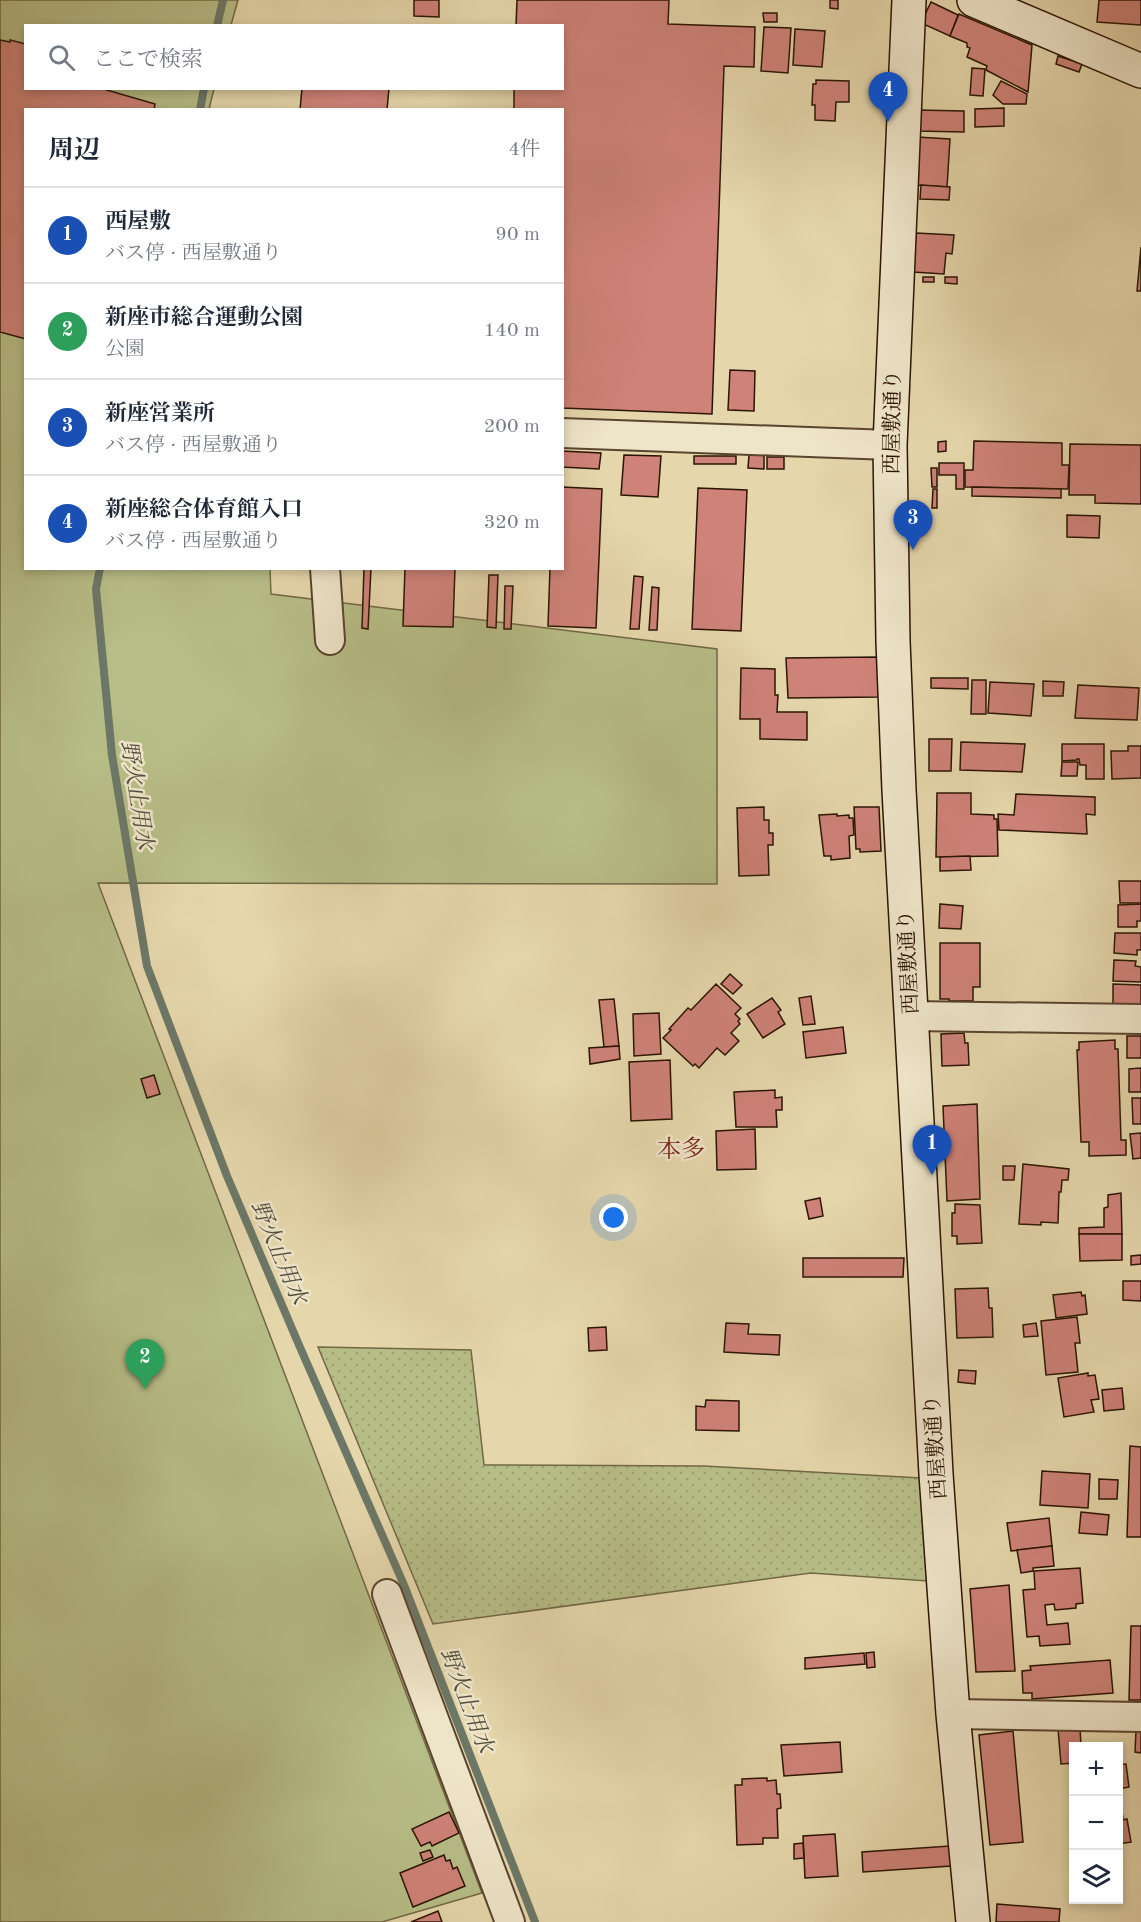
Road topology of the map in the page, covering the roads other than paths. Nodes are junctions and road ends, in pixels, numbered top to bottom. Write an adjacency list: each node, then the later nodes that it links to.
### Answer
1 (909, 0): 5 (street, 西屋敷通り)
2 (974, 0): 3 (street)
3 (1141, 71)
4 (564, 433): 5 (street)
5 (890, 445): 8 (street, 西屋敷通り)
6 (325, 570): 7 (street)
7 (330, 640)
8 (911, 1016): 9 (street); 11 (street, 西屋敷通り)
9 (1141, 1019)
10 (387, 1594): 13 (street)
11 (953, 1714): 12 (street); 14 (street, 西屋敷通り)
12 (1141, 1717)
13 (510, 1922)
14 (973, 1922)

